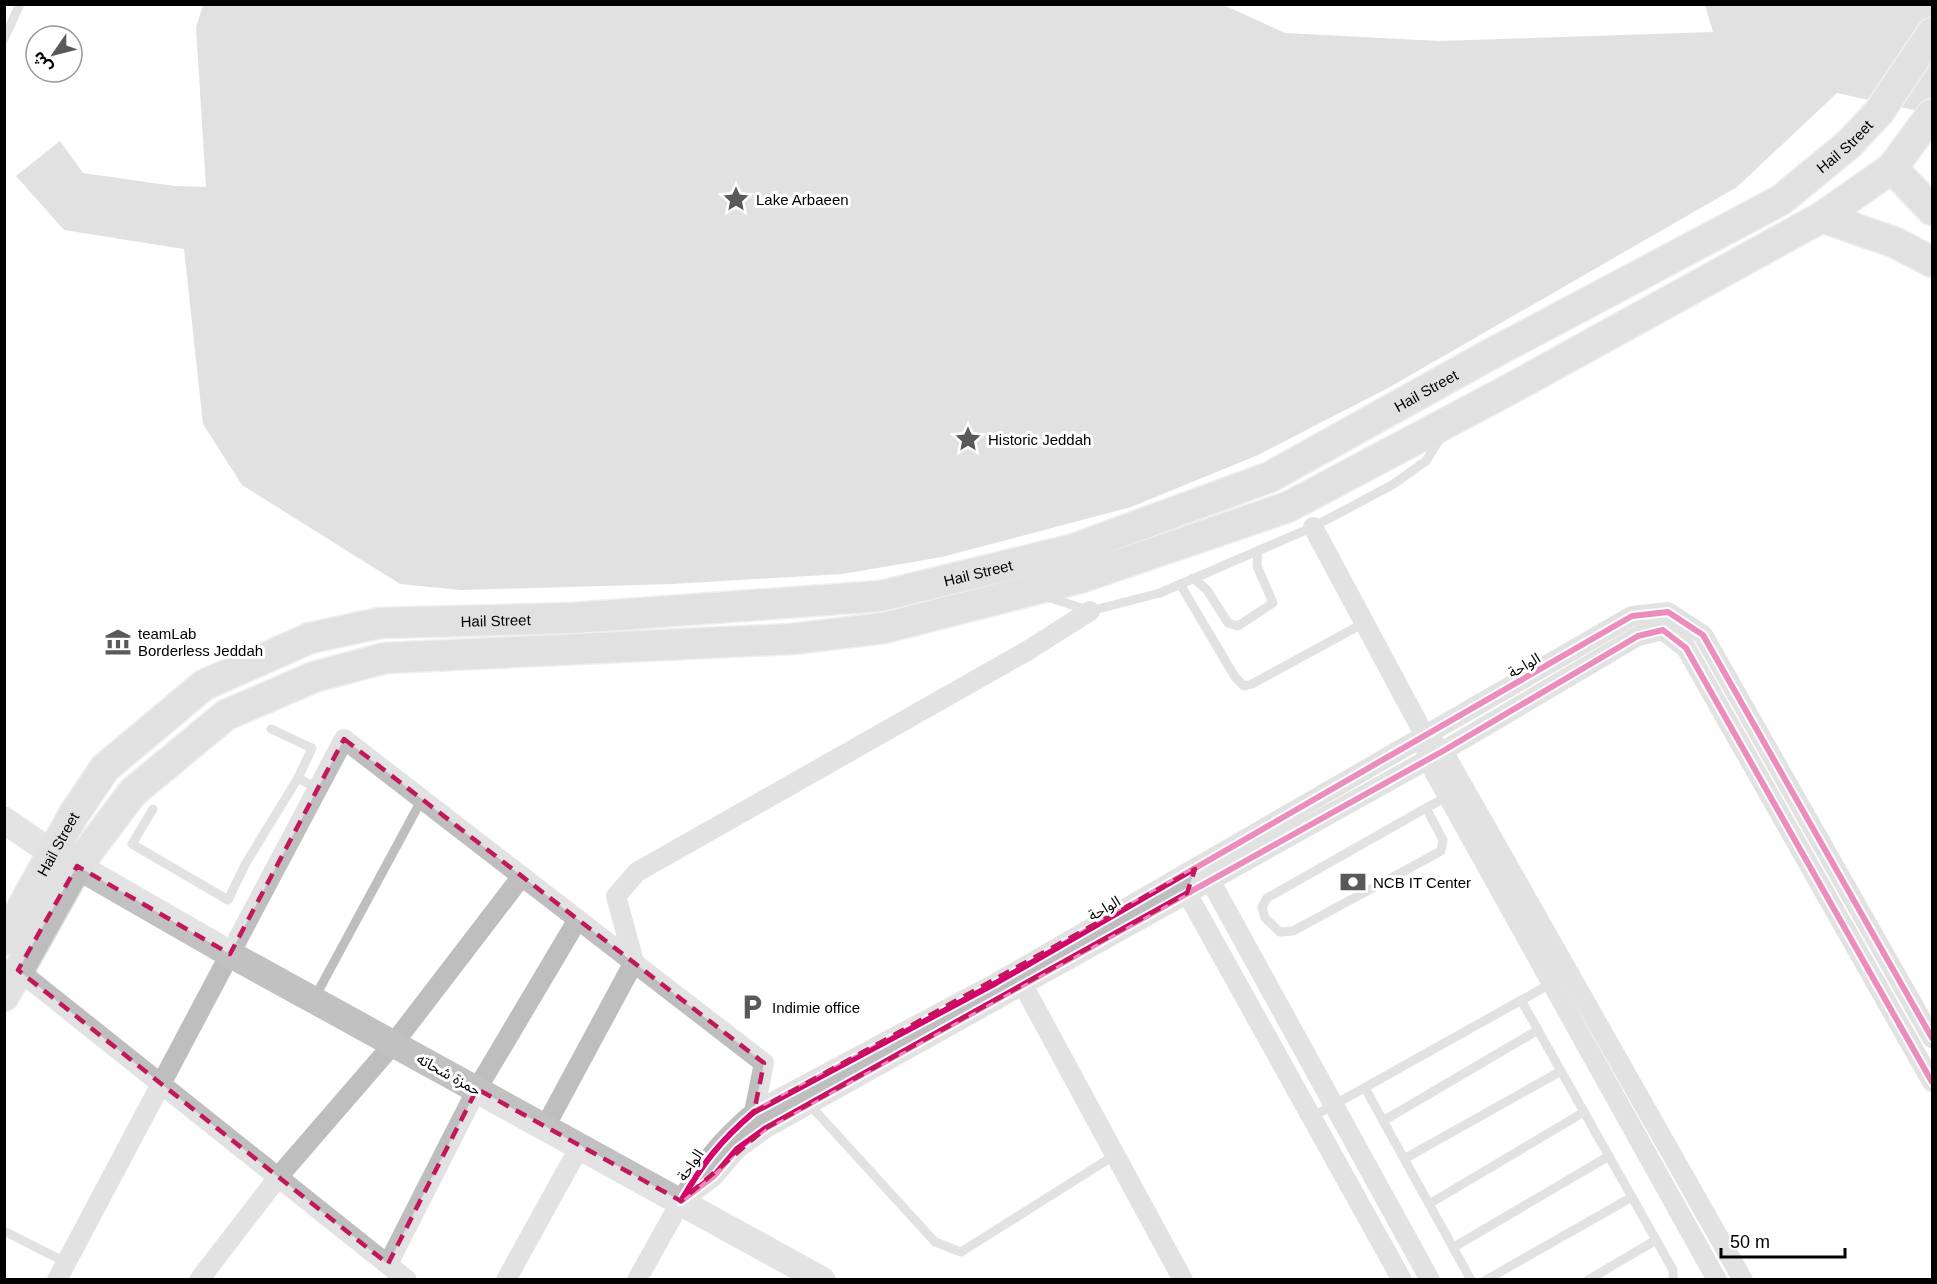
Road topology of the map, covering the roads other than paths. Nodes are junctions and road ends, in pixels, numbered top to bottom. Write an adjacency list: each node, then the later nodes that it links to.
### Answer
1 (20, 4): 3 (lane)
2 (1932, 33): 27 (main road, Hail Street)
3 (4, 39)
4 (1929, 120): 5 (main road, Hail Street)
5 (1892, 168): 6 (main road); 7 (main road, Hail Street)
6 (1932, 210)
7 (1822, 217): 8 (main road); 9 (main road, Hail Street)
8 (1932, 262)
9 (1454, 419): 10 (lane); 14 (main road, Hail Street)
10 (1313, 527): 11 (lane); 16 (street)
11 (1258, 550): 12 (lane); 12 (lane)
12 (1193, 578): 13 (lane)
13 (1180, 584): 15 (lane); 16 (lane)
14 (1028, 591): 15 (lane); 27 (main road, Hail Street)
15 (1090, 611): 34 (street)
16 (1364, 623): 18 (street)
17 (271, 729): 20 (lane)
18 (1425, 736): 19 (street); 28 (street, الواحة); 41 (street, الواحة)
19 (1435, 755): 22 (street); 28 (street, الواحة); 45 (street, الواحة); 81 (street)
20 (298, 778): 21 (lane); 25 (lane)
21 (318, 789): 23 (street); 33 (street)
22 (1448, 796): 24 (lane); 35 (street)
23 (422, 799): 29 (street); 38 (lane)
24 (1426, 808): 24 (lane)
25 (153, 809)
26 (4, 820): 27 (main road, حمزة شحاته)
27 (65, 859): 32 (main road, Hail Street); 33 (main road, حمزة شحاته); 36 (main road, Hail Street)
28 (1203, 875): 30 (street, الواحة); 49 (street); 51 (street, الواحة)
29 (522, 876): 31 (street); 42 (street)
30 (1187, 893): 37 (street, الواحة); 52 (street)
31 (578, 919): 34 (street); 47 (street)
32 (4, 940)
33 (230, 954): 38 (main road, حمزة شحاته); 44 (street)
34 (634, 962): 51 (street); 54 (street)
35 (1552, 982): 39 (lane); 80 (street)
36 (11, 983): 44 (street)
37 (1023, 985): 48 (street, الواحة); 56 (street)
38 (313, 999): 42 (main road, حمزة شحاته)
39 (1521, 1000): 40 (lane); 46 (lane)
40 (1538, 1030): 43 (lane); 53 (lane)
41 (1932, 1038)
42 (394, 1044): 47 (main road, حمزة شحاته); 59 (street)
43 (1561, 1071): 50 (lane); 58 (lane)
44 (162, 1082): 59 (street); 67 (street)
45 (1932, 1082)
46 (1365, 1088): 49 (lane); 53 (lane)
47 (477, 1089): 54 (main road, حمزة شحاته); 66 (street)
48 (809, 1104): 56 (lane); 61 (street, الواحة)
49 (1334, 1105): 52 (lane); 75 (street)
50 (1584, 1112): 57 (lane); 62 (lane)
51 (754, 1113): 61 (street, الواحة)
52 (1312, 1117): 74 (street)
53 (1383, 1120): 58 (lane)
54 (545, 1127): 55 (main road, حمزة شحاته)
55 (580, 1146): 61 (main road, حمزة شحاته); 70 (street)
56 (1115, 1155): 73 (street)
57 (1609, 1156): 60 (lane); 65 (lane)
58 (1404, 1159): 62 (lane)
59 (279, 1176): 66 (street); 68 (street)
60 (1632, 1197): 64 (lane); 77 (lane)
61 (681, 1201): 71 (street); 72 (main road, حمزة شحاته)
62 (1429, 1204): 65 (lane)
63 (4, 1231): 67 (lane)
64 (1656, 1240): 78 (lane); 79 (lane)
65 (1454, 1247): 76 (lane)
66 (388, 1264): 69 (street)
67 (61, 1271)
68 (199, 1280)
69 (407, 1280)
70 (506, 1280)
71 (637, 1280)
72 (822, 1280)
73 (1183, 1280)
74 (1402, 1280)
75 (1430, 1280)
76 (1472, 1280)
77 (1486, 1280)
78 (1588, 1280)
79 (1673, 1280)
80 (1717, 1280)
81 (1743, 1280)

